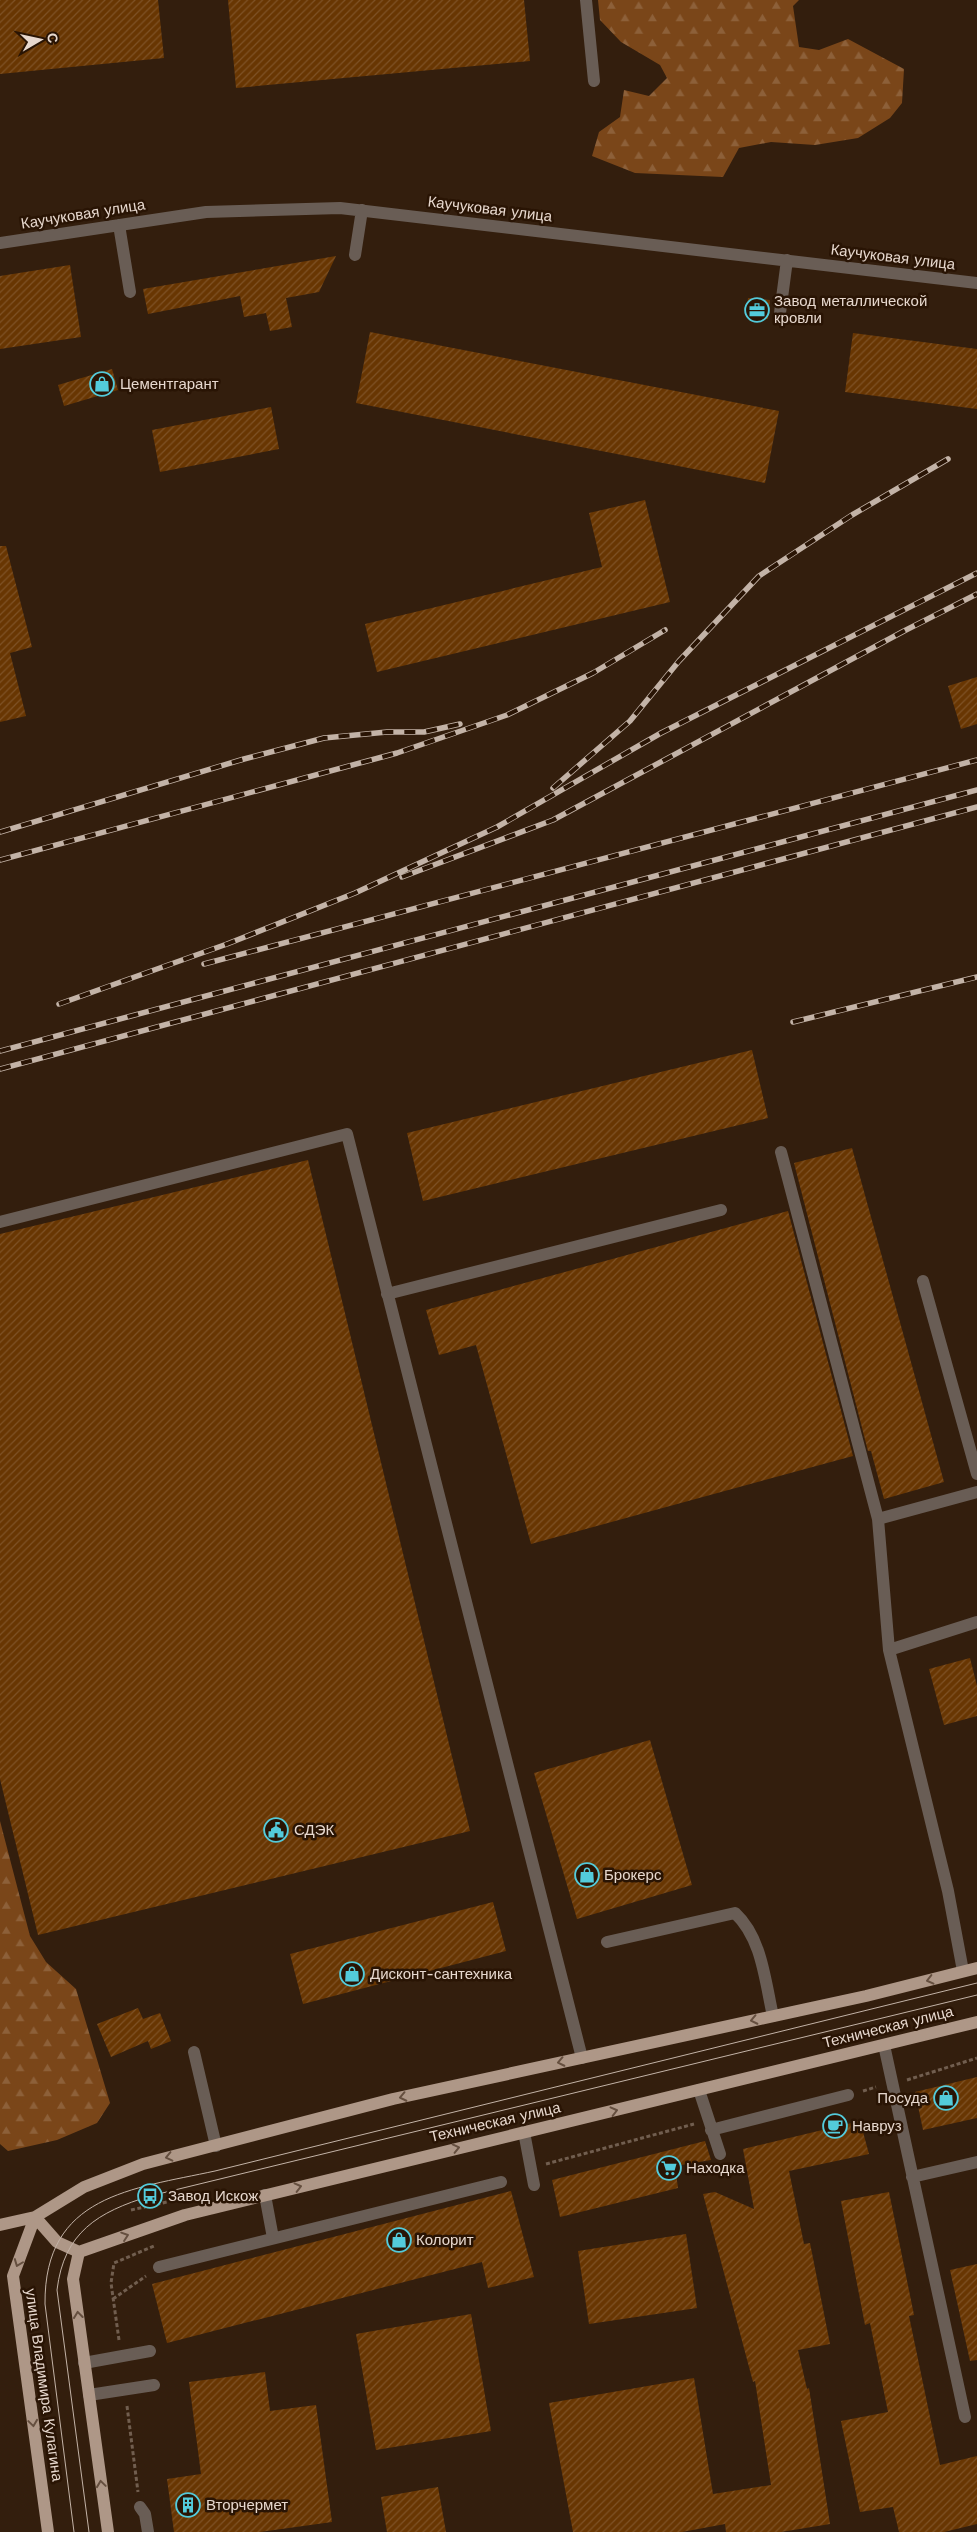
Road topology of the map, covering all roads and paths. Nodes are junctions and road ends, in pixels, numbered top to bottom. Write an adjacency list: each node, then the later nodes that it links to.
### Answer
1 (586, 0): 2 (street)
2 (594, 81)
3 (362, 210): 4 (street, Каучуковая улица); 6 (street); 7 (street, Каучуковая улица)
4 (119, 225): 5 (street, Каучуковая улица); 9 (street)
5 (0, 243)
6 (355, 255)
7 (787, 260): 8 (street, Каучуковая улица); 10 (street)
8 (977, 283)
9 (130, 292)
10 (780, 313)
11 (781, 1152): 18 (street)
12 (721, 1210): 15 (street)
13 (0, 1222): 15 (street)
14 (923, 1281): 16 (street)
15 (387, 1294): 28 (street)
16 (977, 1474)
17 (977, 1492): 18 (street)
18 (878, 1518): 20 (street)
19 (977, 1622): 20 (street)
20 (889, 1650): 23 (street)
21 (607, 1942): 24 (street)
22 (977, 1968): 23 (main road)
23 (963, 1971): 24 (main road, one-way to 24)
24 (773, 2016): 28 (main road, one-way to 28)
25 (977, 2022): 26 (main road, Техническая улица)
26 (884, 2045): 29 (main road, Техническая улица); 36 (street)
27 (194, 2052): 33 (street)
28 (582, 2058): 33 (main road, one-way to 33)
29 (698, 2090): 31 (street); 32 (main road, Техническая улица, one-way to 29)
30 (848, 2095): 31 (street)
31 (711, 2130): 34 (street)
32 (524, 2132): 38 (street); 39 (main road, Техническая улица, one-way to 32)
33 (216, 2146): 42 (main road, one-way to 42)
34 (720, 2154)
35 (977, 2162): 36 (street)
36 (912, 2177): 52 (street)
37 (500, 2182): 44 (street)
38 (534, 2185)
39 (265, 2196): 44 (street); 45 (main road, Техническая улица, one-way to 39)
40 (174, 2200): 41 (path)
41 (131, 2210)
42 (35, 2217): 43 (main road); 45 (main road); 54 (main road, улица Владимира Кулагина, one-way to 54)
43 (0, 2225)
44 (273, 2238): 46 (street)
45 (79, 2252): 49 (main road, one-way to 45)
46 (159, 2268): 47 (path)
47 (113, 2299)
48 (150, 2351): 49 (street)
49 (84, 2363): 51 (main road)
50 (154, 2385): 51 (street)
51 (89, 2395): 55 (main road, one-way to 51)
52 (965, 2417)
53 (140, 2506): 56 (street)
54 (48, 2532)
55 (108, 2532)
56 (148, 2532)

